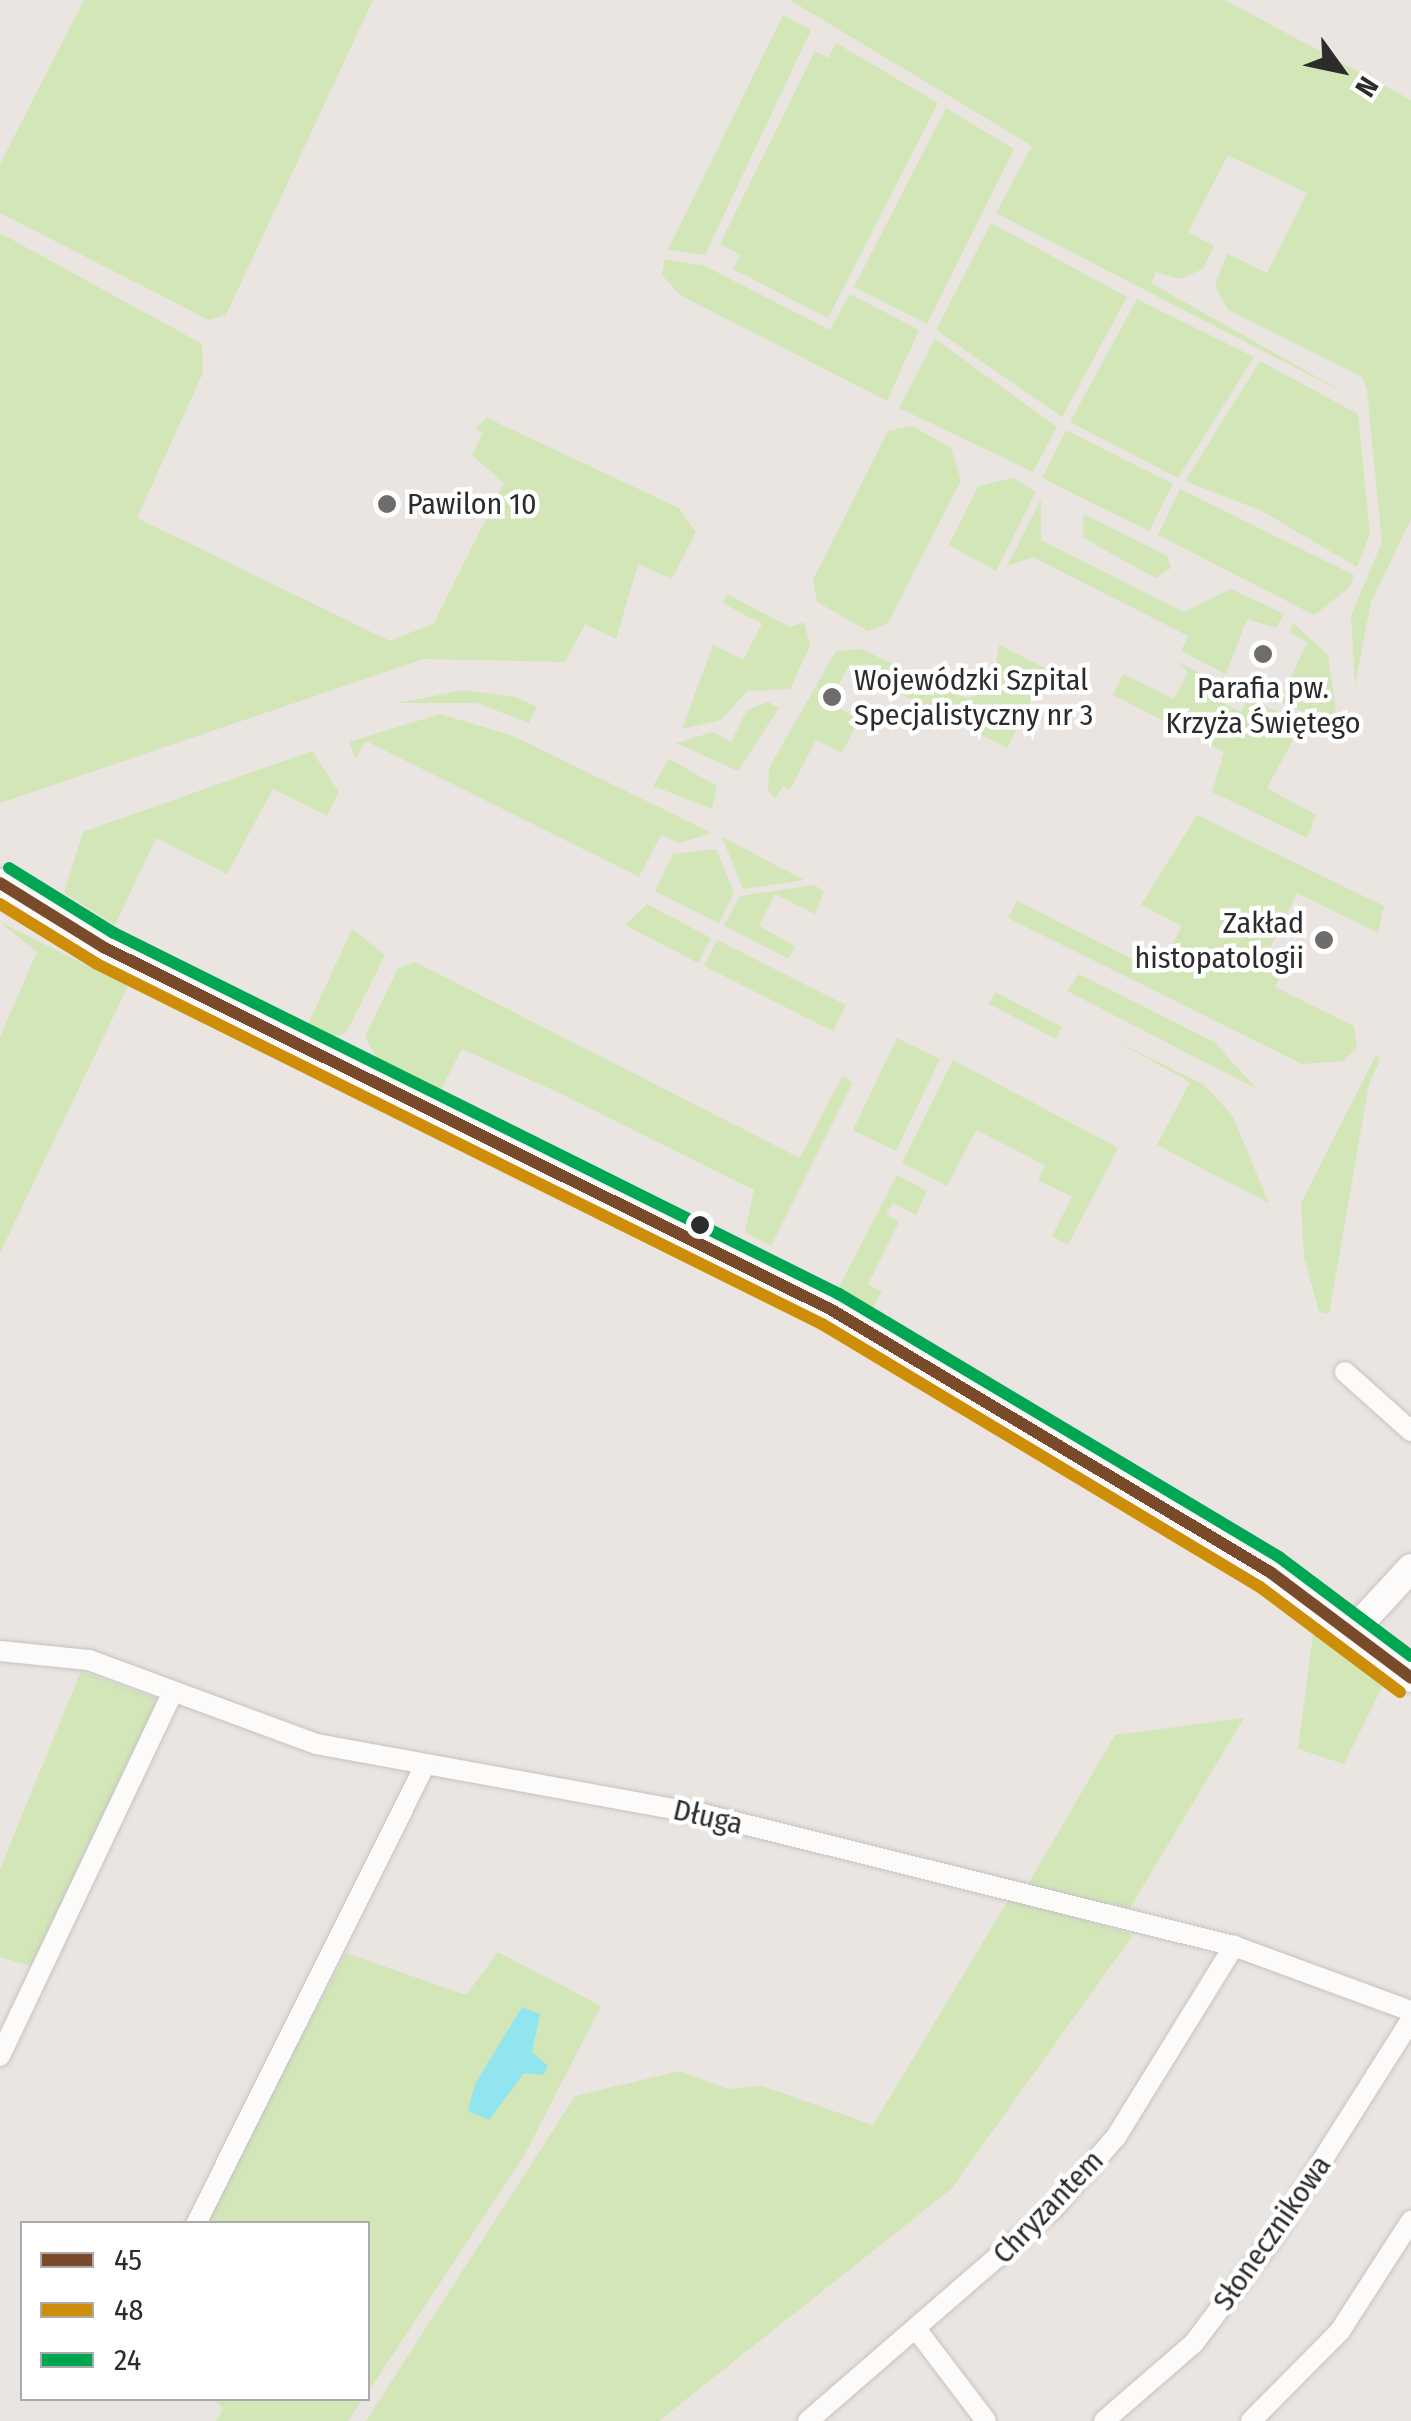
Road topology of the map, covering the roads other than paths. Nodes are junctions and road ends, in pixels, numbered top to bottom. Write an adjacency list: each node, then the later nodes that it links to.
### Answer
1 (0, 884): 5 (street)
2 (1345, 1372): 3 (street)
3 (1411, 1431)
4 (1411, 1568): 5 (street)
5 (1354, 1630): 7 (street)
6 (0, 1650): 8 (street, Długa)
7 (1411, 1678)
8 (172, 1694): 9 (street, Długa); 13 (street)
9 (425, 1765): 10 (street, Długa); 14 (street)
10 (1234, 1946): 11 (street, Długa); 16 (street, Chryzantem)
11 (1411, 2011)
12 (1411, 2020): 19 (street, Słonecznikowa)
13 (0, 2056)
14 (197, 2221)
15 (1411, 2221): 20 (street)
16 (917, 2330): 17 (street, Chryzantem); 18 (street)
17 (808, 2421)
18 (986, 2421)
19 (1104, 2421)
20 (1251, 2421)

